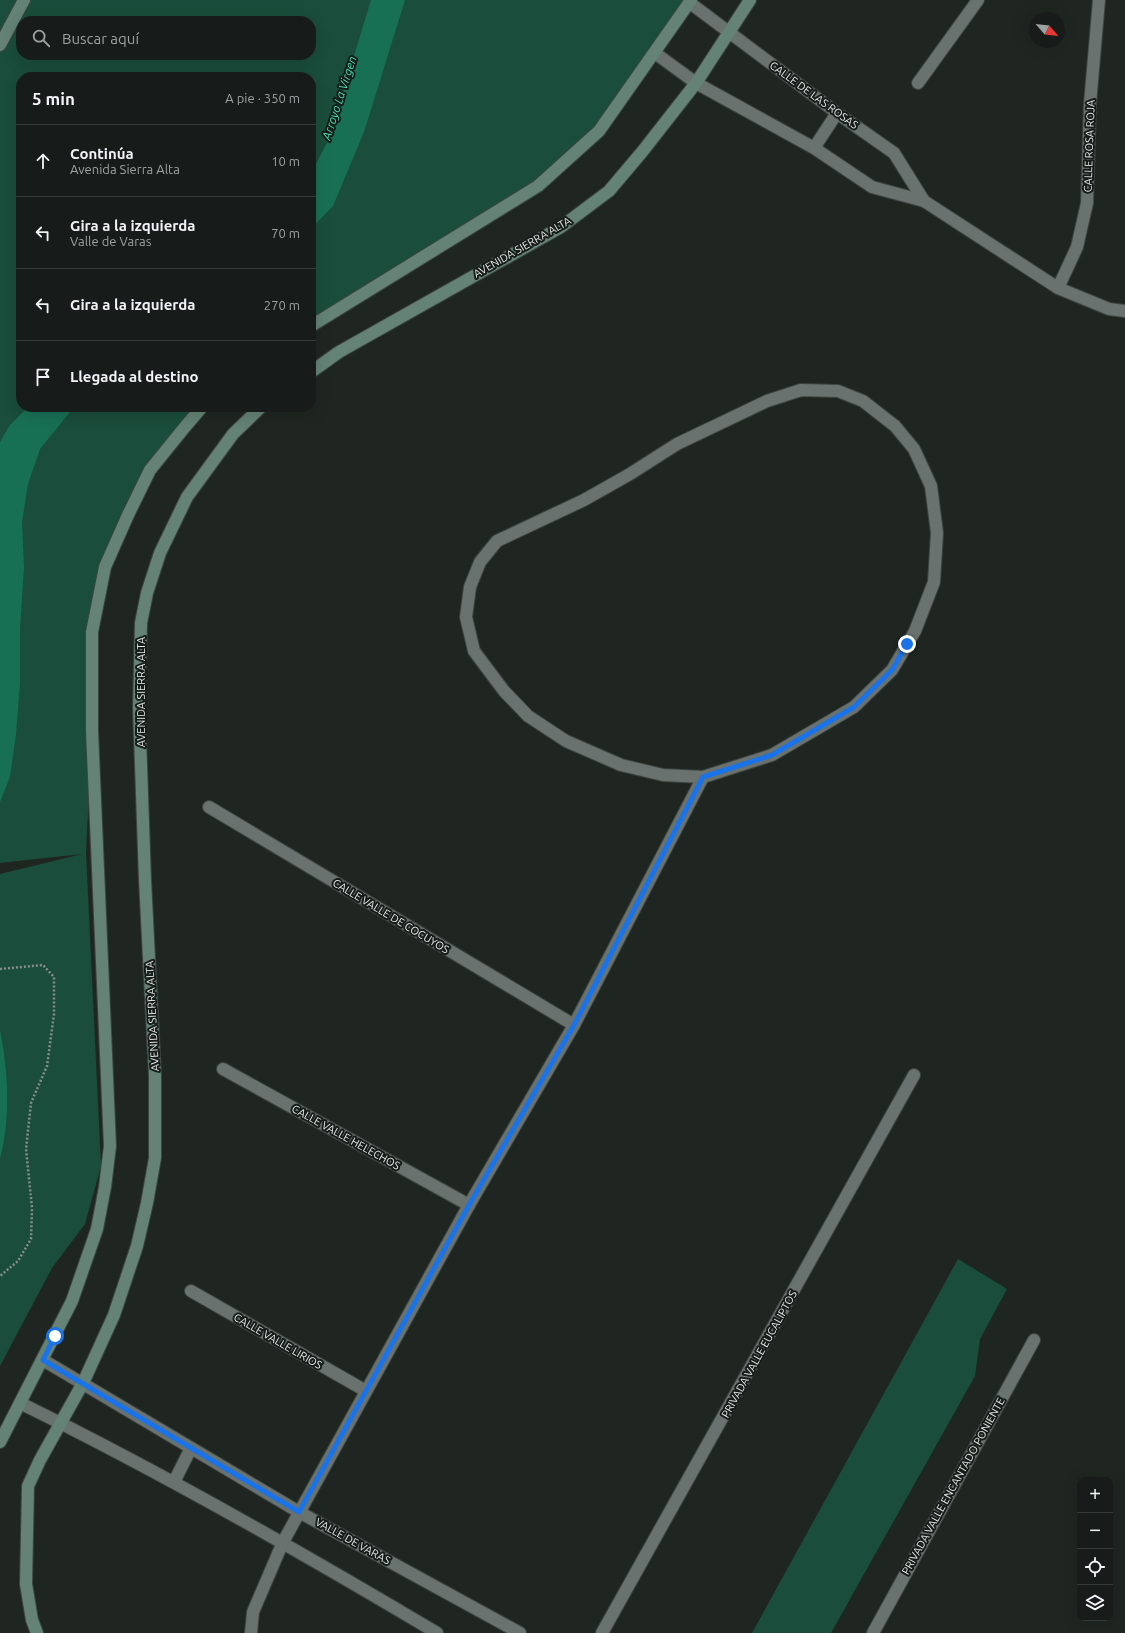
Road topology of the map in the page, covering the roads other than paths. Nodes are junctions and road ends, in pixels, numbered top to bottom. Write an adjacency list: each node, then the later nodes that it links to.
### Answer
1 (24, 0): 7 (street)
2 (750, 0): 6 (street, AVENIDA SIERRA ALTA)
3 (978, 0): 10 (street)
4 (1099, 0): 14 (street, CALLE ROSA ROJA)
5 (690, 1): 6 (street, CALLE DE LAS ROSAS); 8 (street)
6 (728, 31): 9 (street, AVENIDA SIERRA ALTA); 11 (street, CALLE DE LAS ROSAS)
7 (0, 46)
8 (655, 53): 9 (street, CALLE DE LAS ROSAS); 16 (street)
9 (696, 83): 12 (street, CALLE DE LAS ROSAS); 17 (street, AVENIDA SIERRA ALTA)
10 (918, 83)
11 (837, 113): 12 (street); 13 (street, CALLE DE LAS ROSAS)
12 (814, 148): 13 (street, CALLE DE LAS ROSAS)
13 (924, 201): 14 (street, CALLE DE LAS ROSAS)
14 (1058, 288): 15 (street, CALLE DE LAS ROSAS)
15 (1125, 311)
16 (316, 323)
17 (316, 368)
18 (198, 412): 28 (street)
19 (257, 412): 29 (street, AVENIDA SIERRA ALTA)
20 (703, 777): 20 (street); 22 (street)
21 (209, 807): 22 (street, CALLE VALLE DE COCUYOS)
22 (574, 1025): 25 (street)
23 (223, 1069): 25 (street, CALLE VALLE HELECHOS)
24 (914, 1075): 42 (street, PRIVADA VALLE EUCALIPTOS)
25 (469, 1205): 30 (street)
26 (191, 1291): 30 (street, CALLE VALLE LIRIOS)
27 (1034, 1340): 43 (street, PRIVADA VALLE ENCANTADO PONIENTE)
28 (43, 1360): 29 (street, VALLE DE VARAS); 31 (street)
29 (84, 1383): 32 (street, AVENIDA SIERRA ALTA); 34 (street, VALLE DE VARAS)
30 (366, 1391): 36 (street)
31 (20, 1403): 32 (street); 33 (street)
32 (61, 1423): 35 (street); 38 (street, AVENIDA SIERRA ALTA)
33 (0, 1442)
34 (191, 1448): 35 (street); 36 (street, VALLE DE VARAS)
35 (174, 1482): 37 (street)
36 (299, 1512): 37 (street); 41 (street, VALLE DE VARAS)
37 (283, 1542): 39 (street); 40 (street)
38 (37, 1633)
39 (251, 1633)
40 (437, 1633)
41 (520, 1633)
42 (602, 1633)
43 (872, 1633)

